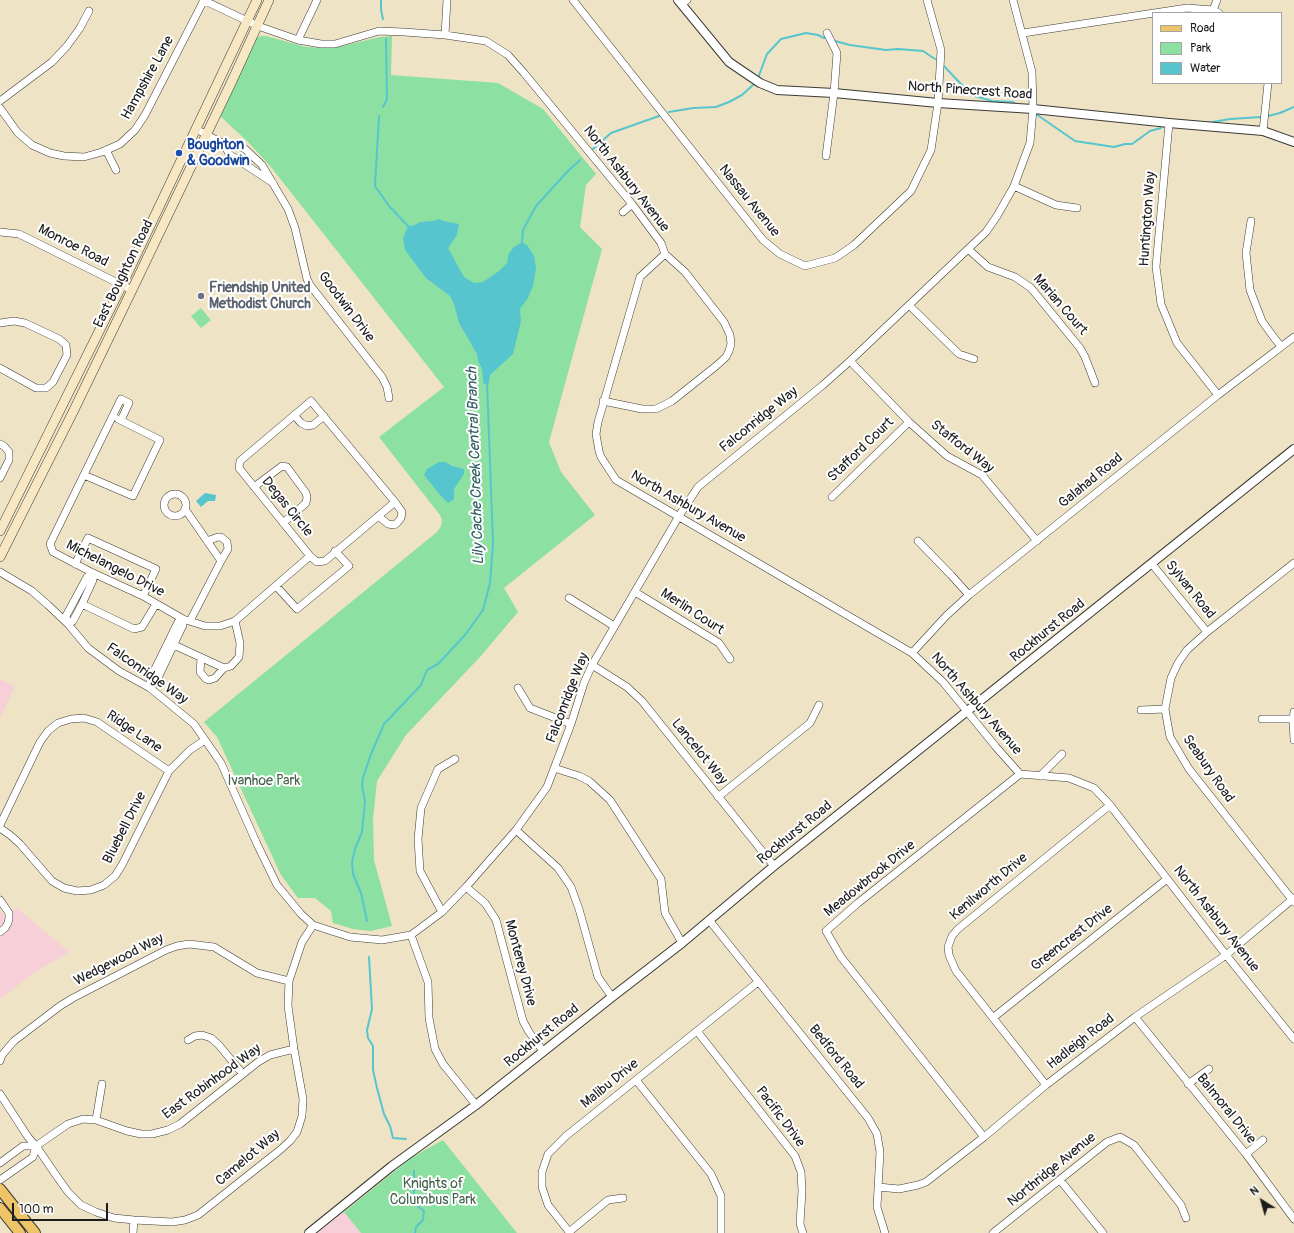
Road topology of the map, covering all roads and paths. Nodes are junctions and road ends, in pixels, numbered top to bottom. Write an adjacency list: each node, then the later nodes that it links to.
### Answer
1 (204, 0): 15 (street, North Ashbury Avenue); 33 (street, Hampshire Lane)
2 (257, 0): 15 (main road, East Boughton Road)
3 (269, 0): 16 (main road, East Boughton Road)
4 (317, 0): 20 (street)
5 (447, 0): 19 (street)
6 (573, 0): 24 (street, Nassau Avenue)
7 (928, 0): 24 (street, Nassau Avenue)
8 (1013, 0): 18 (street, Falconridge Way)
9 (1217, 0): 12 (street)
10 (682, 1): 22 (street, North Pinecrest Road)
11 (89, 11): 23 (street)
12 (1216, 11): 13 (street)
13 (1162, 12)
14 (1152, 14): 18 (street)
15 (247, 21): 16 (street, North Ashbury Avenue); 28 (main road, East Boughton Road)
16 (258, 26): 20 (street, North Ashbury Avenue); 30 (main road, East Boughton Road)
17 (827, 33): 22 (street)
18 (1023, 34): 26 (street, Falconridge Way)
19 (446, 35): 20 (street, North Ashbury Avenue); 38 (street, North Ashbury Avenue)
20 (298, 40)
21 (1268, 84): 29 (street)
22 (834, 92): 24 (street, North Pinecrest Road); 34 (street)
23 (0, 101)
24 (938, 103): 26 (street, North Pinecrest Road)
25 (0, 108): 33 (street, Hampshire Lane)
26 (1033, 109): 27 (street, North Pinecrest Road); 37 (street, Falconridge Way)
27 (1169, 123): 29 (street, North Pinecrest Road); 55 (street, Huntington Way)
28 (196, 129): 30 (street, Goodwin Drive); 45 (main road, East Boughton Road)
29 (1263, 131): 31 (street, North Pinecrest Road)
30 (206, 135): 32 (street, Goodwin Drive); 46 (main road, East Boughton Road)
31 (1294, 142)
32 (224, 144): 36 (street, Goodwin Drive); 36 (street, Goodwin Drive)
33 (106, 150): 35 (street)
34 (826, 156)
35 (116, 170)
36 (273, 184): 56 (street, Goodwin Drive)
37 (1014, 186): 39 (street); 43 (street, Falconridge Way)
38 (632, 204): 40 (street); 44 (street, North Ashbury Avenue)
39 (1077, 208)
40 (623, 212)
41 (1251, 221): 50 (street)
42 (0, 232): 45 (street, Monroe Road)
43 (968, 249): 47 (street, Falconridge Way); 54 (street, Marian Court)
44 (665, 254): 57 (street, North Ashbury Avenue); 57 (street)
45 (122, 285): 46 (street, Monroe Road); 74 (main road, East Boughton Road)
46 (132, 290): 80 (main road, East Boughton Road)
47 (910, 306): 51 (street); 52 (street, Falconridge Way)
48 (0, 323): 53 (street)
49 (1294, 337): 50 (street, Galahad Road)
50 (1281, 346): 55 (street, Galahad Road)
51 (974, 359)
52 (850, 361): 62 (street, Stafford Way); 72 (street, Falconridge Way)
53 (0, 368)
54 (1095, 383)
55 (1218, 396): 76 (street, Galahad Road)
56 (389, 398)
57 (603, 401): 72 (street, North Ashbury Avenue)
58 (294, 415): 60 (street); 60 (street, Degas Circle); 67 (street, Degas Circle)
59 (113, 416): 61 (street); 61 (street, Michelangelo Drive); 65 (street, Michelangelo Drive)
60 (324, 416): 69 (street, Degas Circle)
61 (121, 420): 65 (street)
62 (909, 422): 68 (street, Stafford Court); 76 (street, Stafford Way)
63 (0, 444): 66 (street)
64 (1294, 449): 84 (street, Rockhurst Road)
65 (84, 475): 83 (street, Michelangelo Drive)
66 (1, 477)
67 (254, 487): 73 (street, Degas Circle); 73 (street)
68 (832, 497)
69 (395, 502): 71 (street, Degas Circle); 71 (street, Degas Circle)
70 (185, 509): 75 (street)
71 (378, 516): 78 (street, Degas Circle)
72 (679, 516): 88 (street, Falconridge Way); 101 (street, North Ashbury Avenue)
73 (284, 523): 79 (street, Degas Circle)
74 (0, 530)
75 (207, 541): 81 (street); 81 (street)
76 (1037, 541): 90 (street, Galahad Road)
77 (918, 542): 90 (street)
78 (335, 551): 79 (street, Degas Circle); 87 (street)
79 (310, 556): 87 (street, Michelangelo Drive)
80 (0, 557)
81 (221, 561): 95 (street)
82 (1294, 563): 99 (street, Seabury Road)
83 (75, 564): 86 (street, Michelangelo Drive); 89 (street)
84 (1152, 564): 99 (street, Sylvan Road); 111 (street, Rockhurst Road)
85 (0, 572): 97 (street, Falconridge Way)
86 (93, 573): 89 (street, Michelangelo Drive); 92 (street); 97 (street)
87 (276, 586): 96 (street, Michelangelo Drive)
88 (635, 592): 98 (street, Falconridge Way); 103 (street, Merlin Court)
89 (143, 596): 93 (street, Michelangelo Drive)
90 (969, 596): 101 (street, Galahad Road)
91 (569, 598): 98 (street)
92 (82, 604): 93 (street); 97 (street)
93 (156, 604): 94 (street, Michelangelo Drive)
94 (183, 619): 95 (street, Michelangelo Drive); 100 (street); 106 (street)
95 (190, 621): 96 (street, Michelangelo Drive)
96 (234, 621): 105 (street)
97 (68, 624): 106 (street, Falconridge Way)
98 (614, 626): 104 (street, Falconridge Way)
99 (1208, 632): 109 (street, Seabury Road)
100 (174, 645): 102 (street); 106 (street)
101 (912, 653): 111 (street, North Ashbury Avenue)
102 (201, 658): 105 (street); 105 (street)
103 (730, 659)
104 (592, 665): 114 (street, Falconridge Way); 123 (street, Lancelot Way)
105 (224, 668)
106 (150, 688): 115 (street, Falconridge Way)
107 (518, 688): 114 (street)
108 (819, 705): 123 (street)
109 (1165, 709): 110 (street); 132 (street, Seabury Road)
110 (1141, 710)
111 (968, 712): 121 (street, North Ashbury Avenue); 128 (street, Rockhurst Road)
112 (1293, 716): 113 (street); 116 (street)
113 (1262, 718)
114 (572, 724): 119 (street, Falconridge Way)
115 (205, 740): 120 (street, Bluebell Drive); 135 (street, Falconridge Way)
116 (1294, 740)
117 (1062, 754): 122 (street)
118 (455, 759): 133 (street)
119 (554, 768): 127 (street, Falconridge Way); 138 (street)
120 (169, 771): 125 (street, Ridge Lane); 126 (street, Bluebell Drive)
121 (1020, 774): 122 (street, North Ashbury Avenue); 160 (street, Meadowbrook Drive)
122 (1040, 776): 124 (street, North Ashbury Avenue)
123 (718, 797): 128 (street, Lancelot Way)
124 (1110, 805): 129 (street, North Ashbury Avenue); 143 (street, Kenilworth Drive)
125 (0, 825)
126 (0, 828)
127 (516, 830): 130 (street, Falconridge Way); 142 (street)
128 (774, 866): 134 (street, Rockhurst Road)
129 (1168, 879): 139 (street, North Ashbury Avenue); 143 (street, Greencrest Drive)
130 (466, 886): 133 (street, Falconridge Way); 149 (street, Monterey Drive)
131 (0, 900): 136 (street)
132 (1293, 900): 139 (street, Hadleigh Road)
133 (442, 912): 137 (street, Falconridge Way)
134 (709, 920): 138 (street, Rockhurst Road); 141 (street, Bedford Road)
135 (313, 925): 137 (street, Falconridge Way); 140 (street, Camelot Way)
136 (0, 932)
137 (410, 935): 158 (street)
138 (682, 943): 142 (street, Rockhurst Road)
139 (1226, 955): 144 (street, Hadleigh Road); 146 (street, North Ashbury Avenue)
140 (289, 981): 148 (street, Camelot Way); 150 (street, Wedgewood Way)
141 (758, 982): 145 (street, Malibu Drive); 167 (street, Bedford Road)
142 (612, 996): 149 (street, Rockhurst Road)
143 (994, 1017): 156 (street, Kenilworth Drive)
144 (1135, 1017): 155 (street, Balmoral Drive); 156 (street, Hadleigh Road)
145 (696, 1031): 153 (street, Malibu Drive); 180 (street, Pacific Drive)
146 (1294, 1039)
147 (188, 1040): 152 (street)
148 (294, 1049): 152 (street, East Robinhood Way); 173 (street, Camelot Way)
149 (544, 1051): 158 (street, Rockhurst Road)
150 (0, 1061)
151 (1210, 1068): 155 (street)
152 (242, 1074): 159 (street, East Robinhood Way)
153 (636, 1080): 178 (street, Malibu Drive); 179 (street)
154 (102, 1084): 159 (street)
155 (1188, 1084): 163 (street, Balmoral Drive)
156 (1046, 1085): 160 (street, Hadleigh Road)
157 (0, 1094): 162 (street)
158 (476, 1105): 177 (street, Rockhurst Road)
159 (96, 1120): 162 (street, East Robinhood Way)
160 (984, 1137): 167 (street, Hadleigh Road)
161 (1263, 1140): 163 (street)
162 (36, 1146): 164 (street, East Robinhood Way); 165 (street, East Robinhood Way); 173 (street, Camelot Way)
163 (1246, 1154): 172 (street, Balmoral Drive)
164 (0, 1163)
165 (0, 1180)
166 (1060, 1180): 171 (street, Northridge Avenue); 182 (street, Northridge Avenue); 183 (street)
167 (878, 1187): 181 (street, Bedford Road)
168 (0, 1189): 175 (main road)
169 (623, 1198): 178 (street)
170 (0, 1208): 174 (main road)
171 (1186, 1218)
172 (1294, 1219)
173 (134, 1220): 176 (street)
174 (20, 1233)
175 (35, 1233)
176 (133, 1233)
177 (309, 1233)
178 (570, 1233)
179 (721, 1233)
180 (803, 1233)
181 (885, 1233)
182 (993, 1233)
183 (1103, 1233)

